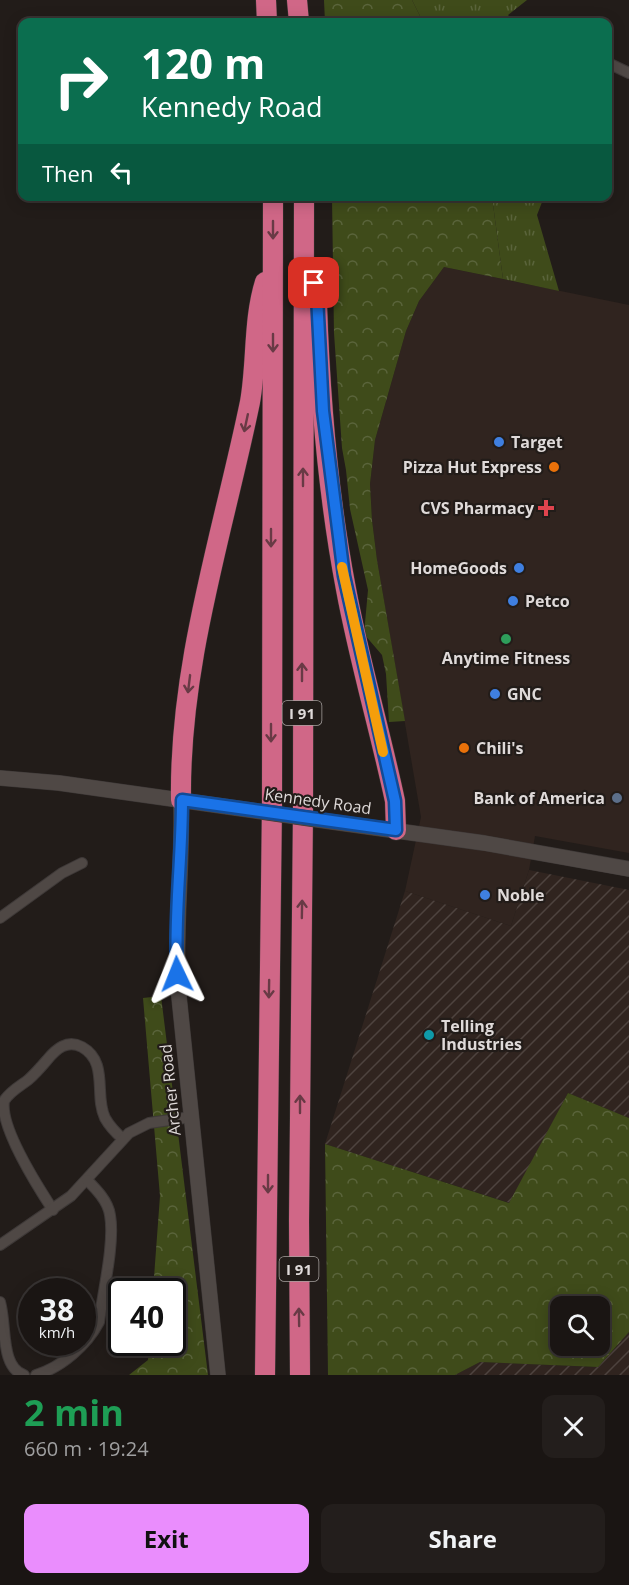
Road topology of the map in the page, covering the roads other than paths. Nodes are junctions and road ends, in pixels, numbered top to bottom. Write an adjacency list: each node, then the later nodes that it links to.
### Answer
1 (266, 0): 3 (highway)
2 (297, 0): 4 (highway)
3 (267, 18)
4 (299, 18)
5 (273, 201): 7 (highway, I 91, one-way to 7)
6 (304, 201): 8 (highway, I 91)
7 (273, 263): 10 (highway, one-way to 10); 24 (highway, I 91, one-way to 24)
8 (304, 263): 11 (highway); 25 (highway, I 91, one-way to 8)
9 (0, 778): 10 (street, Kennedy Road)
10 (182, 800): 11 (street, Kennedy Road, bridge); 15 (street, Archer Road)
11 (396, 830): 13 (street, Kennedy Road)
12 (82, 863): 14 (street)
13 (629, 870)
14 (0, 918)
15 (191, 1117): 16 (street); 23 (street, Archer Road)
16 (123, 1139): 17 (street); 18 (street)
17 (87, 1180): 18 (street); 22 (street)
18 (53, 1209): 19 (street)
19 (0, 1245)
20 (0, 1302): 21 (street)
21 (24, 1375)
22 (36, 1375)
23 (218, 1375)
24 (266, 1375)
25 (300, 1375)

